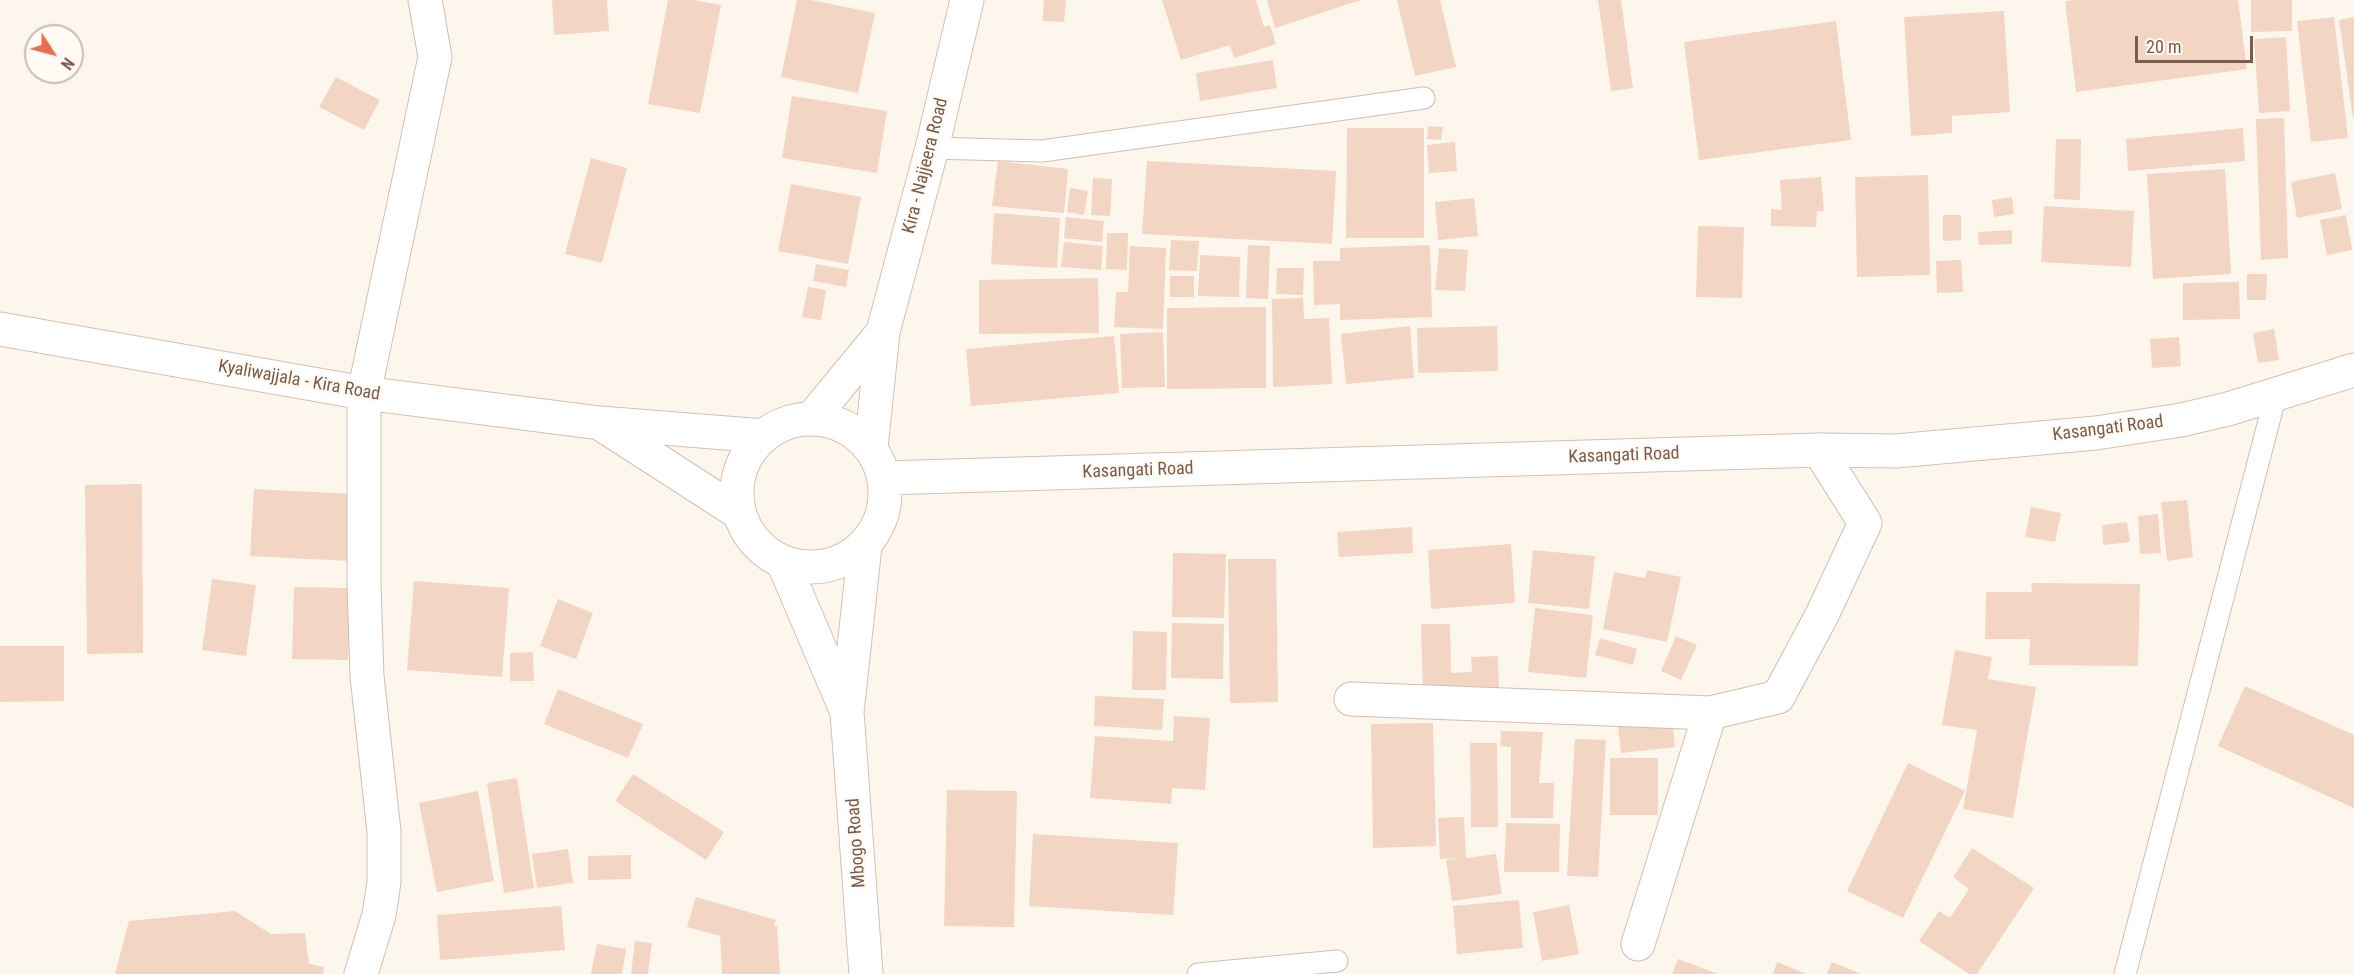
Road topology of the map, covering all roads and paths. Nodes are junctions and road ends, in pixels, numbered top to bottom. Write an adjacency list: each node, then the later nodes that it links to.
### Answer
1 (425, 0): 8 (street)
2 (967, 0): 4 (street, Kira - Najjeera Road)
3 (1424, 98): 4 (lane)
4 (932, 148): 6 (street, Kira - Najjeera Road)
5 (0, 328): 8 (street, Kyaliwajjala - Kira Road)
6 (883, 332): 10 (street, Kira - Najjeera Road); 13 (street, Kira - Najjeera Road)
7 (2354, 370): 9 (street, Kasangati Road)
8 (364, 393): 11 (street, Kyaliwajjala - Kira Road); 24 (street)
9 (2276, 394): 14 (street, Kasangati Road); 27 (lane)
10 (812, 418): 12 (street); 13 (street)
11 (600, 423): 12 (street, Kyaliwajjala - Kira Road); 16 (street, Kyaliwajjala - Kira Road)
12 (764, 436): 16 (street)
13 (872, 448): 15 (street)
14 (1819, 450): 15 (street, Kasangati Road); 21 (street)
15 (885, 478): 17 (street)
16 (739, 513): 18 (street)
17 (865, 546): 18 (street); 20 (street, Mbogo Road)
18 (783, 562): 20 (street, Mbogo Road)
19 (1351, 699): 21 (street)
20 (847, 712): 25 (street, Mbogo Road)
21 (1710, 713): 22 (street)
22 (1638, 944)
23 (1337, 961): 26 (lane)
24 (361, 974)
25 (866, 974)
26 (1198, 974)
27 (2125, 974)

